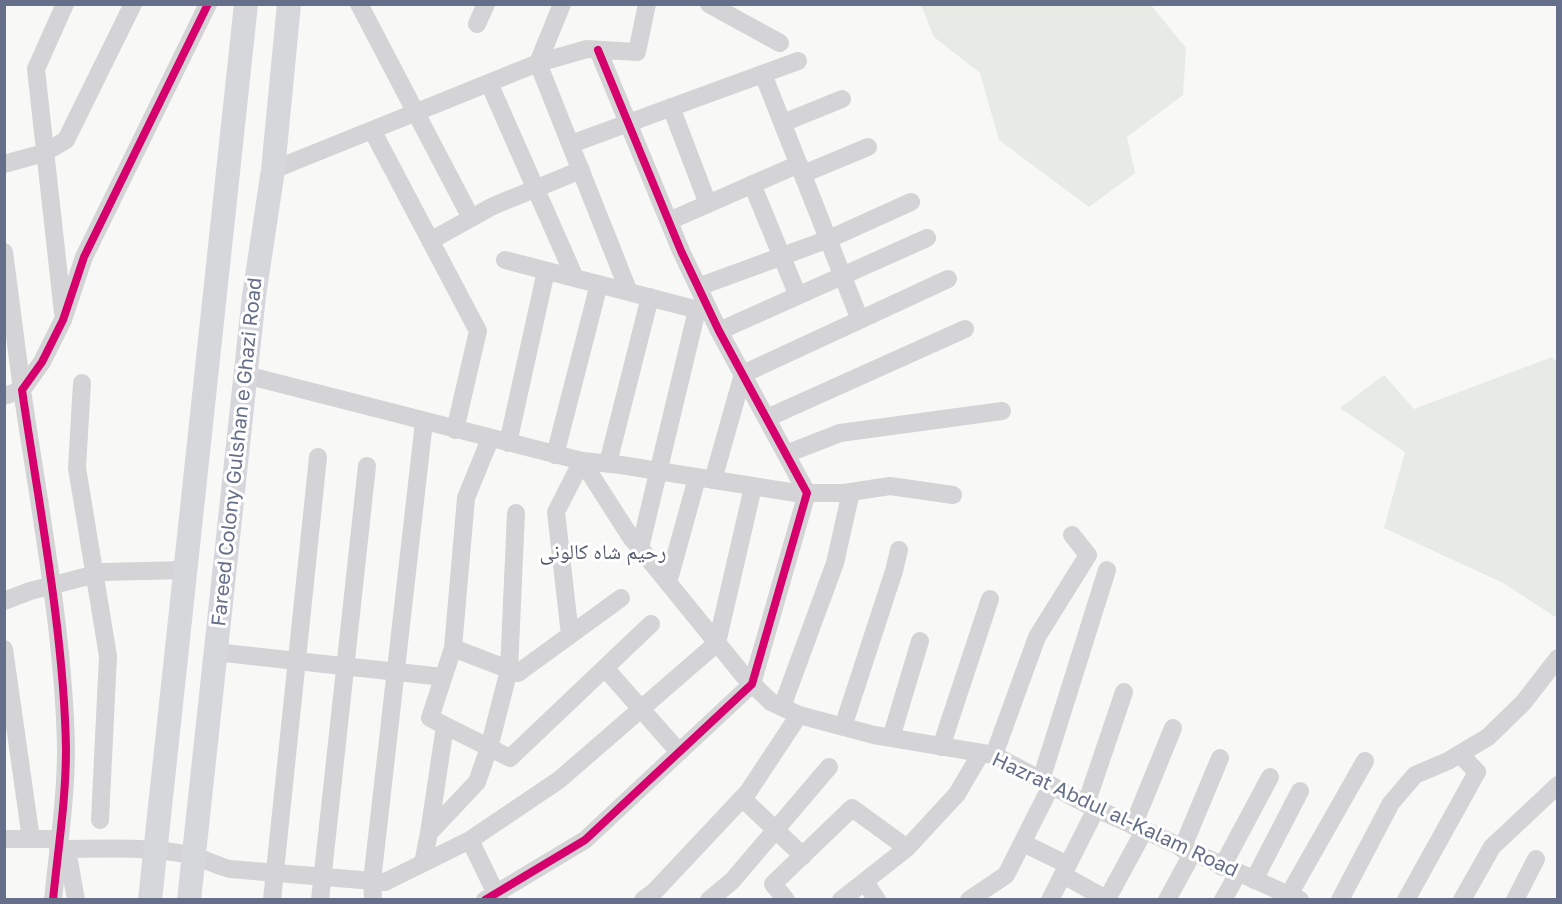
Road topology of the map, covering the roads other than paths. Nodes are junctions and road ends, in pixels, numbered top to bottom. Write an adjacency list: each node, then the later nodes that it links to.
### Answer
1 (65, 4): 26 (street)
2 (133, 4): 26 (street)
3 (208, 4): 55 (street)
4 (246, 4): 50 (main road, Fareed Colony Gulshan e Ghazi Road)
5 (289, 4): 29 (main road, Fareed Colony Gulshan e Ghazi Road)
6 (359, 4): 20 (street)
7 (486, 4): 11 (street)
8 (562, 4): 15 (street)
9 (647, 4): 13 (street)
10 (710, 4): 12 (street)
11 (477, 24)
12 (780, 43)
13 (598, 50): 15 (street); 21 (street)
14 (798, 61): 16 (street)
15 (538, 63): 17 (street); 24 (street)
16 (763, 74): 19 (street); 22 (street)
17 (489, 83): 20 (street); 32 (street)
18 (842, 99): 22 (street)
19 (671, 107): 21 (street); 34 (street)
20 (417, 112): 23 (street); 35 (street)
21 (628, 122): 24 (street); 36 (street)
22 (783, 123): 28 (street)
23 (372, 130): 29 (street); 39 (street)
24 (571, 144): 30 (street)
25 (868, 147): 28 (street)
26 (45, 153): 27 (street); 55 (street)
27 (4, 164)
28 (801, 169): 31 (street); 38 (street)
29 (273, 170): 51 (main road, Fareed Colony Gulshan e Ghazi Road)
30 (581, 170): 32 (street); 49 (street)
31 (752, 184): 34 (street); 41 (street)
32 (535, 188): 35 (street); 45 (street)
33 (911, 202): 38 (street)
34 (708, 204): 36 (street)
35 (471, 218): 39 (street)
36 (669, 221): 48 (street)
37 (927, 238): 44 (street)
38 (828, 239): 41 (street); 44 (street)
39 (430, 241): 67 (street)
40 (4, 252): 62 (street)
41 (781, 256): 48 (street); 52 (street)
42 (504, 260): 43 (street)
43 (546, 271): 45 (street); 68 (street)
44 (843, 277): 52 (street); 56 (street)
45 (575, 278): 47 (street)
46 (948, 279): 56 (street)
47 (598, 284): 49 (street); 69 (street)
48 (698, 287): 54 (street)
49 (629, 292): 53 (street)
50 (214, 293): 51 (main road); 85 (main road, Fareed Colony Gulshan e Ghazi Road)
51 (254, 296): 60 (main road, Fareed Colony Gulshan e Ghazi Road)
52 (798, 296): 58 (street)
53 (650, 297): 54 (street); 73 (street)
54 (704, 312): 58 (street); 75 (street)
55 (63, 320): 62 (street)
56 (861, 320): 59 (street)
57 (965, 329): 65 (street)
58 (719, 331): 59 (street)
59 (742, 374): 65 (street); 76 (street)
60 (246, 375): 66 (street); 99 (main road, Fareed Colony Gulshan e Ghazi Road)
61 (82, 383): 87 (street)
62 (22, 390): 63 (street); 89 (street)
63 (4, 396)
64 (1002, 411): 70 (street)
65 (766, 418): 70 (street)
66 (424, 422): 67 (street); 105 (street)
67 (455, 430): 68 (street)
68 (499, 441): 69 (street); 97 (street)
69 (555, 454): 72 (street)
70 (786, 454): 79 (street)
71 (318, 456): 100 (street)
72 (582, 461): 73 (street); 83 (street, Hazrat Abdul al-Kalam Road); 94 (street)
73 (608, 463): 75 (street)
74 (367, 466): 102 (street)
75 (658, 471): 76 (street); 83 (street)
76 (705, 479): 77 (street); 88 (street)
77 (753, 486): 79 (street); 96 (street)
78 (851, 492): 79 (street); 80 (street); 109 (street)
79 (807, 493): 107 (street)
80 (953, 495)
81 (516, 513): 104 (street)
82 (1072, 535): 119 (street)
83 (640, 548): 88 (street, Hazrat Abdul al-Kalam Road)
84 (898, 550): 113 (street)
85 (184, 570): 87 (street); 140 (main road, Fareed Colony Gulshan e Ghazi Road)
86 (1107, 570): 125 (street)
87 (93, 575): 89 (street); 130 (street)
88 (668, 583): 96 (street, Hazrat Abdul al-Kalam Road)
89 (51, 586): 92 (street); 138 (street)
90 (621, 598): 94 (street)
91 (990, 599): 116 (street)
92 (4, 601)
93 (651, 624): 103 (street)
94 (570, 635): 104 (street)
95 (920, 641): 115 (street)
96 (717, 643): 107 (street, Hazrat Abdul al-Kalam Road); 110 (street)
97 (453, 648): 104 (street); 106 (street)
98 (4, 649): 134 (street)
99 (216, 652): 100 (street); 142 (main road, Fareed Colony Gulshan e Ghazi Road)
100 (295, 661): 102 (street); 148 (street)
101 (1556, 662): 120 (street)
102 (345, 666): 105 (street); 149 (street)
103 (605, 668): 110 (street); 117 (street)
104 (509, 670): 117 (street)
105 (396, 672): 106 (street); 150 (street)
106 (444, 677): 112 (street)
107 (752, 684): 109 (street, Hazrat Abdul al-Kalam Road); 118 (street)
108 (1124, 692): 129 (street)
109 (782, 707): 111 (street, Hazrat Abdul al-Kalam Road)
110 (641, 709): 118 (street); 136 (street)
111 (799, 715): 113 (street, Hazrat Abdul al-Kalam Road); 128 (street)
112 (445, 726): 117 (street); 133 (street)
113 (843, 727): 115 (street, Hazrat Abdul al-Kalam Road)
114 (1173, 728): 131 (street)
115 (891, 738): 116 (street, Hazrat Abdul al-Kalam Road)
116 (941, 747): 119 (street, Hazrat Abdul al-Kalam Road)
117 (489, 748): 133 (street)
118 (679, 752): 152 (street)
119 (988, 754): 125 (street, Hazrat Abdul al-Kalam Road); 139 (street)
120 (1460, 754): 171 (street); 172 (street)
121 (1220, 758): 141 (street)
122 (1365, 761): 154 (street)
123 (829, 766): 132 (street)
124 (1270, 777): 147 (street)
125 (1046, 783): 129 (street, Hazrat Abdul al-Kalam Road); 137 (street)
126 (1557, 785): 173 (street)
127 (1300, 791): 147 (street)
128 (742, 798): 132 (street); 153 (street)
129 (1091, 807): 131 (street, Hazrat Abdul al-Kalam Road); 146 (street)
130 (100, 820)
131 (1138, 829): 141 (street, Hazrat Abdul al-Kalam Road); 155 (street)
132 (775, 830): 143 (street); 163 (street)
133 (429, 833): 145 (street)
134 (31, 838): 135 (street); 138 (street)
135 (4, 839)
136 (470, 840): 145 (street); 152 (street)
137 (1023, 843): 146 (street); 167 (street)
138 (61, 846): 140 (street); 156 (street); 157 (street)
139 (907, 848): 143 (street); 151 (street)
140 (155, 850): 142 (street); 158 (main road, Fareed Colony Gulshan e Ghazi Road)
141 (1187, 851): 147 (street, Hazrat Abdul al-Kalam Road); 169 (street)
142 (193, 856): 148 (street); 159 (main road, Fareed Colony Gulshan e Ghazi Road)
143 (803, 856): 164 (street)
144 (1536, 859): 174 (street)
145 (423, 863): 150 (street)
146 (1065, 870): 155 (street); 168 (street)
147 (1238, 873): 154 (street, Hazrat Abdul al-Kalam Road); 170 (street)
148 (273, 874): 149 (street); 160 (street)
149 (321, 875): 150 (street); 161 (street)
150 (372, 881): 162 (street)
151 (865, 882): 165 (street); 166 (street)
152 (494, 897)
153 (653, 897)
154 (1292, 898)
155 (1107, 899)
156 (53, 900)
157 (76, 900)
158 (150, 900)
159 (189, 900)
160 (272, 900)
161 (320, 900)
162 (373, 900)
163 (709, 900)
164 (786, 900)
165 (841, 900)
166 (877, 900)
167 (969, 900)
168 (1050, 900)
169 (1167, 900)
170 (1223, 900)
171 (1340, 900)
172 (1406, 900)
173 (1462, 900)
174 (1515, 900)

